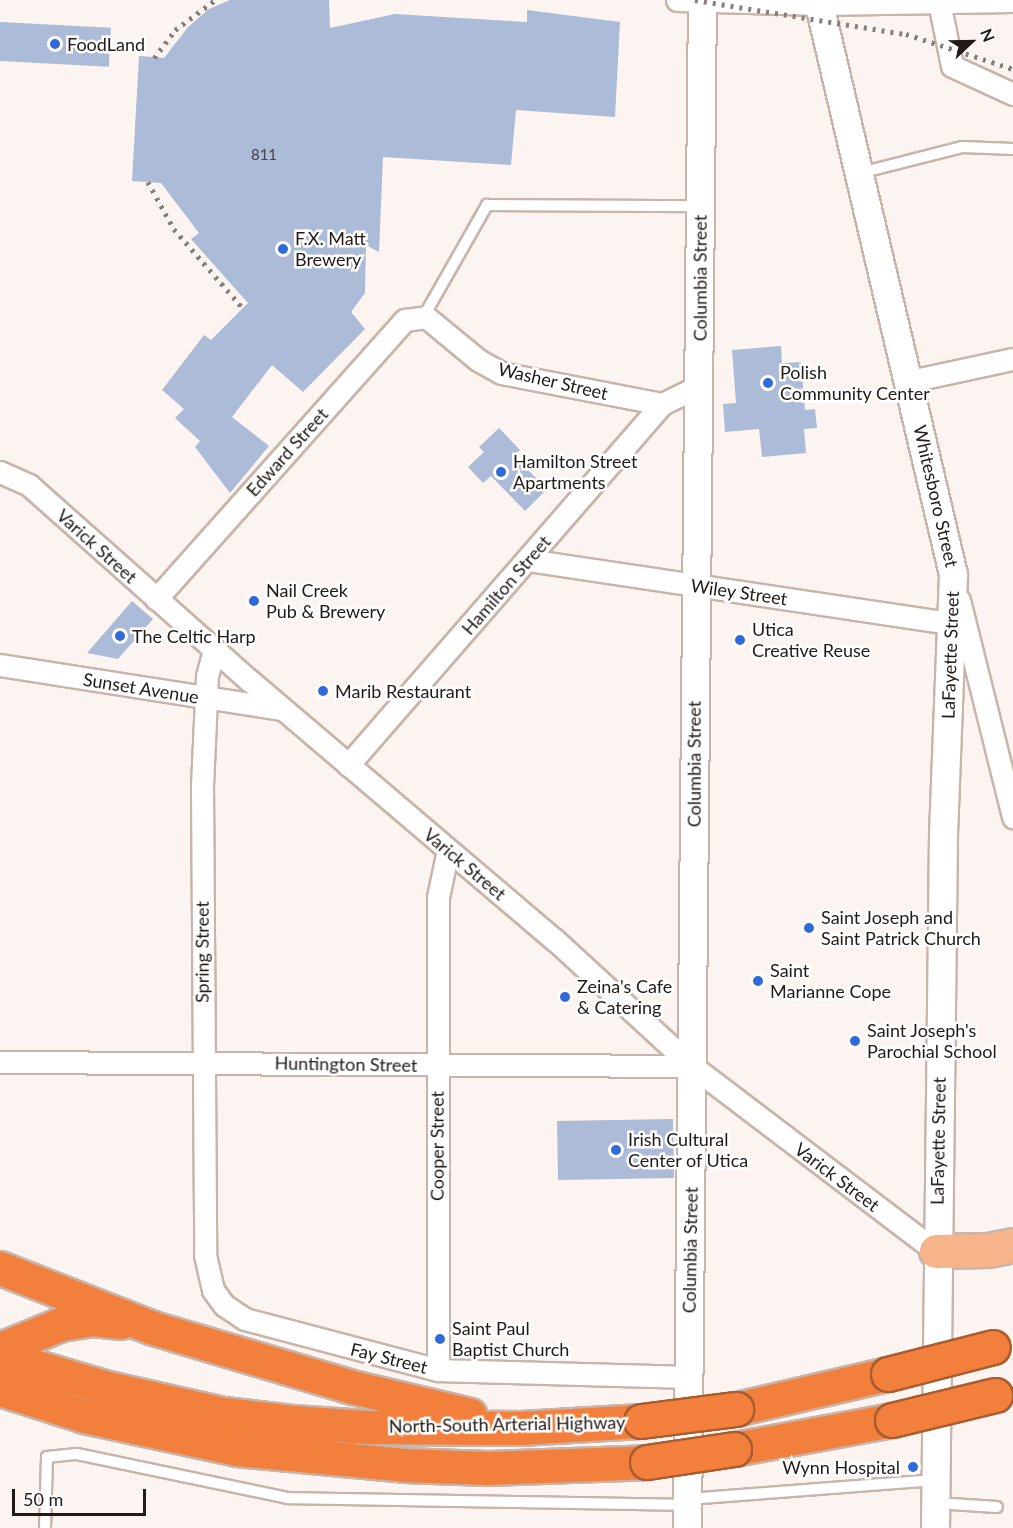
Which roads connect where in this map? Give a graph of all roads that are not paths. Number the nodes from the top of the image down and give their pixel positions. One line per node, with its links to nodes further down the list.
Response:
1 (693, 0): 3 (street); 8 (street, Columbia Street)
2 (1013, 1): 4 (street)
3 (818, 2): 4 (street); 7 (street, Whitesboro Street)
4 (939, 2): 5 (street)
5 (1013, 94)
6 (1013, 149): 7 (lane)
7 (857, 174): 11 (street, Whitesboro Street)
8 (700, 206): 9 (lane); 12 (street, Columbia Street)
9 (424, 316): 13 (street, Washer Street); 18 (street, Edward Street)
10 (1013, 359): 11 (street)
11 (910, 381): 16 (street, Whitesboro Street)
12 (699, 386): 13 (street); 17 (street, Columbia Street)
13 (662, 404): 15 (street, Hamilton Street)
14 (0, 472): 18 (street, Varick Street)
15 (528, 560): 17 (street, Wiley Street); 24 (street, Hamilton Street)
16 (953, 574): 19 (street, LaFayette Street); 25 (street, Whitesboro Street)
17 (696, 586): 19 (street, Wiley Street); 30 (street, Columbia Street)
18 (156, 599): 20 (street, Varick Street)
19 (951, 623): 32 (street, LaFayette Street)
20 (214, 650): 22 (street, Spring Street); 23 (street, Varick Street)
21 (0, 665): 22 (street, Sunset Avenue)
22 (206, 698): 23 (street, Sunset Avenue); 28 (street, Spring Street)
23 (282, 709): 24 (street, Varick Street)
24 (348, 765): 26 (street, Varick Street)
25 (1013, 818)
26 (448, 850): 29 (street, Cooper Street); 30 (street, Varick Street)
27 (0, 1062): 28 (street, Huntington Street)
28 (202, 1062): 29 (street, Huntington Street); 33 (street, Spring Street)
29 (437, 1065): 30 (street, Huntington Street); 39 (street, Cooper Street)
30 (692, 1066): 32 (street, Varick Street); 40 (street, Columbia Street)
31 (1013, 1245): 32 (main road)
32 (936, 1251): 44 (street, LaFayette Street)
33 (205, 1255): 39 (street, Fay Street)
34 (0, 1268): 35 (highway)
35 (153, 1328): 37 (highway); 43 (highway)
36 (1003, 1344): 43 (highway, North-South Arterial Highway, bridge)
37 (0, 1348)
38 (0, 1356): 43 (highway, North-South Arterial Highway)
39 (438, 1371): 40 (street, Fay Street)
40 (689, 1377): 46 (street, Columbia Street)
41 (0, 1389): 42 (highway, North-South Arterial Highway, bridge)
42 (1004, 1393)
43 (522, 1428)
44 (935, 1504): 45 (lane); 46 (lane)
45 (997, 1507)
46 (687, 1511): 47 (lane)
47 (45, 1528)

